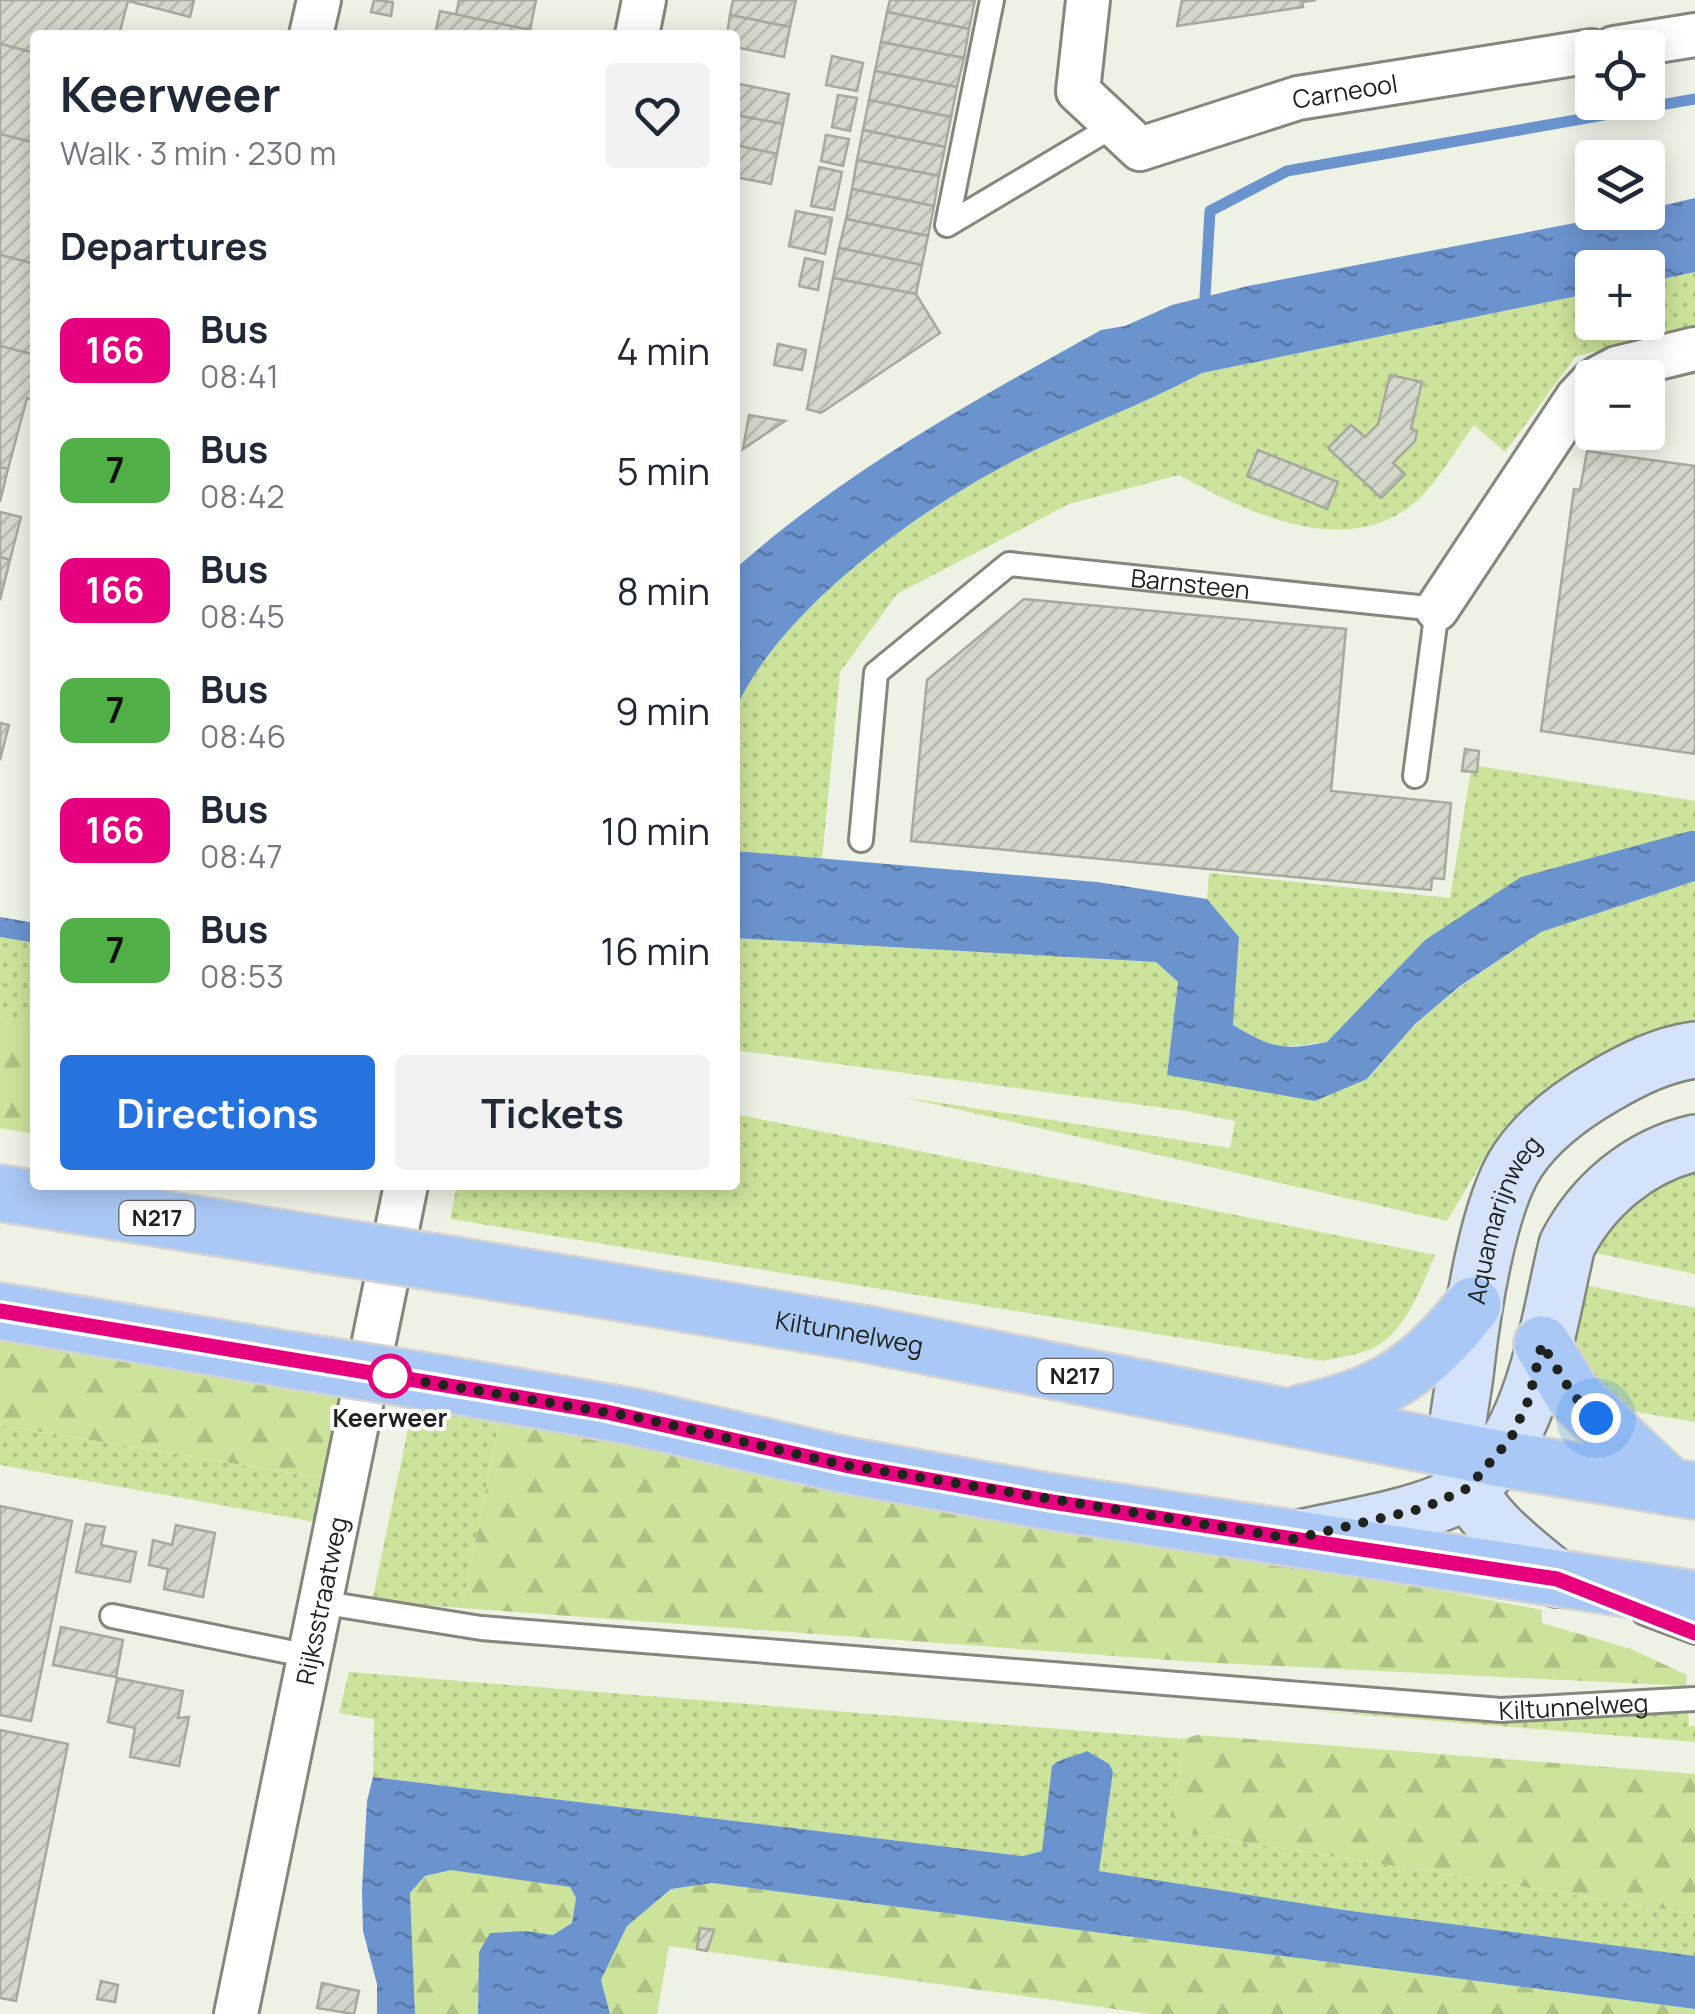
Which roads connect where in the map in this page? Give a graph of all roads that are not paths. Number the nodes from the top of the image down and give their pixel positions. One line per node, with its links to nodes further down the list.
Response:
1 (318, 0): 5 (street)
2 (644, 0): 6 (street)
3 (992, 0): 10 (lane)
4 (1088, 0): 10 (street, Carneool)
5 (312, 30)
6 (638, 30)
7 (1695, 34): 8 (street)
8 (1665, 39)
9 (1575, 54): 10 (street, Carneool)
10 (1115, 126)
11 (1695, 350): 12 (street)
12 (1652, 360)
13 (1575, 402): 14 (street)
14 (1437, 609): 15 (lane); 16 (lane, Barnsteen)
15 (1414, 776)
16 (861, 840)
17 (1695, 1050): 21 (street, Aquamarijnweg)
18 (1695, 1143): 23 (street)
19 (405, 1190): 30 (street, Rijksstraatweg)
20 (0, 1192): 24 (main road, Kiltunnelweg / N217, bridge)
21 (1473, 1305): 24 (main road); 25 (street, Aquamarijnweg)
22 (0, 1311): 27 (main road, bridge)
23 (1542, 1344): 25 (street); 26 (main road)
24 (1283, 1416): 25 (main road, Kiltunnelweg / N217)
25 (1474, 1465): 26 (main road, Kiltunnelweg / N217); 27 (street); 28 (street)
26 (1682, 1489)
27 (1294, 1539): 28 (main road)
28 (1557, 1579): 29 (main road); 32 (lane)
29 (1695, 1599)
30 (319, 1602): 33 (street, Rijksstraatweg); 34 (lane, Kiltunnelweg)
31 (112, 1616): 33 (lane)
32 (1695, 1632)
33 (309, 1656): 35 (street, Rijksstraatweg)
34 (1695, 1699)
35 (236, 2014)

